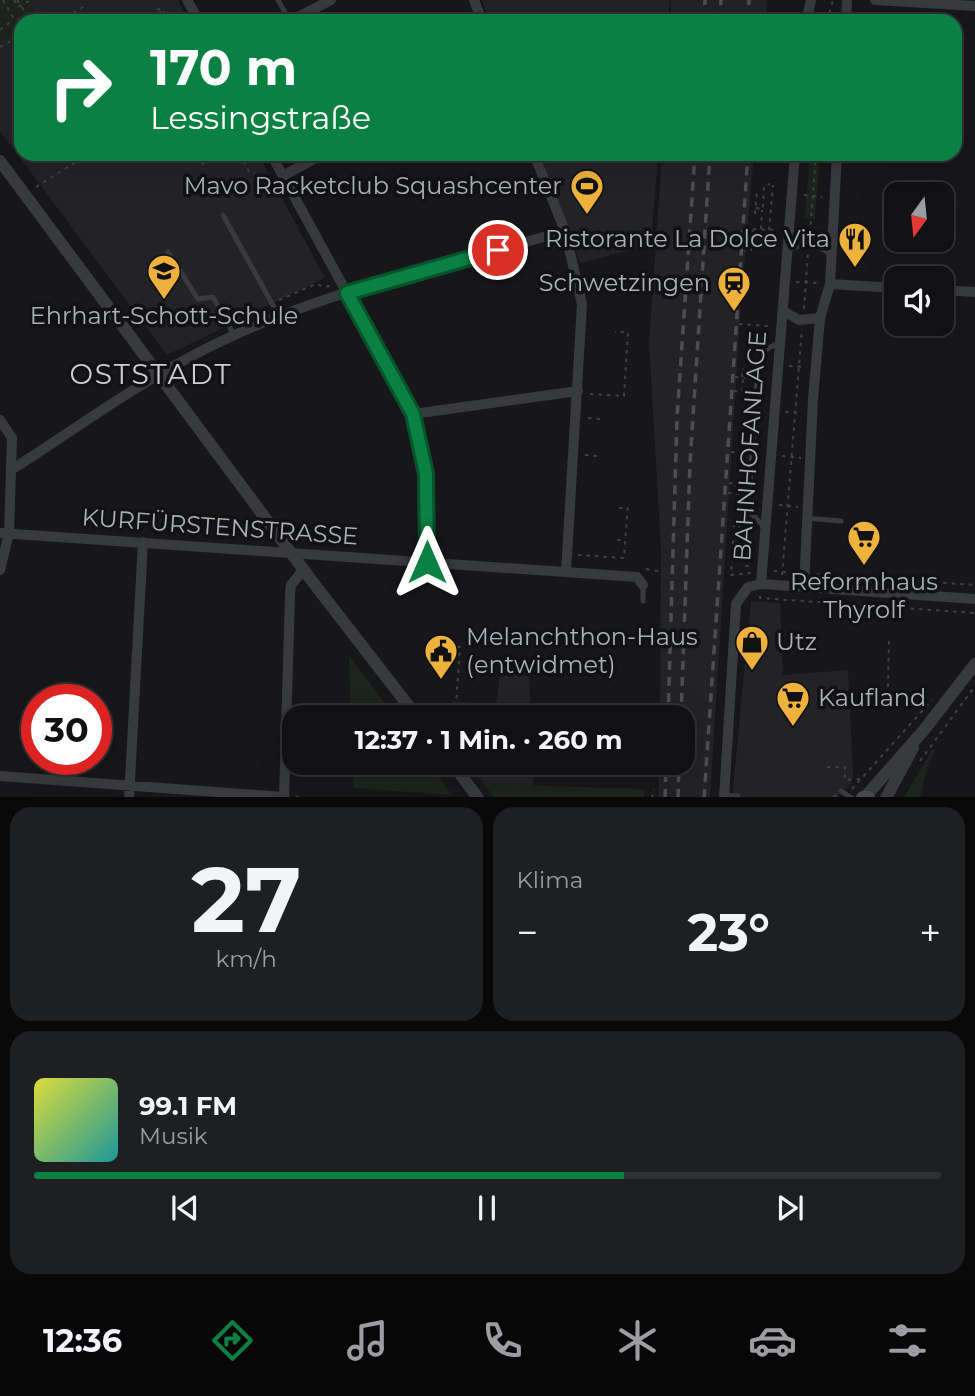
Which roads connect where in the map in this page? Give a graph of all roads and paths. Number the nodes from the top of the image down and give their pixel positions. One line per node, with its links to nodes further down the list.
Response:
1 (3, 0): 12 (path)
2 (16, 0): 3 (path); 7 (path)
3 (28, 0): 7 (path)
4 (82, 0): 10 (path)
5 (331, 0): 11 (street)
6 (875, 0): 8 (street)
7 (20, 5): 9 (path)
8 (975, 6)
9 (26, 14)
10 (70, 14)
11 (304, 14)
12 (14, 19): 13 (path)
13 (0, 30)
14 (0, 161): 70 (street)
15 (77, 161): 27 (path)
16 (207, 161): 24 (path)
17 (243, 161): 25 (path)
18 (275, 161): 26 (street)
19 (310, 161): 26 (street)
20 (537, 161): 39 (street)
21 (795, 161): 40 (street, BAHNHOFANLAGE)
22 (816, 161): 30 (path)
23 (837, 161): 45 (street)
24 (202, 164)
25 (256, 173)
26 (283, 176): 53 (street)
27 (35, 188)
28 (757, 191): 31 (path)
29 (807, 195): 30 (path)
30 (815, 196): 41 (path)
31 (757, 197): 32 (path); 33 (path)
32 (763, 198): 34 (path); 38 (path)
33 (756, 208): 34 (path); 35 (path)
34 (762, 209): 37 (path)
35 (755, 214)
36 (223, 215): 54 (lane)
37 (761, 229): 38 (path); 43 (path)
38 (769, 230): 40 (path)
39 (565, 231): 53 (street); 75 (street)
40 (790, 231): 42 (street, BAHNHOFANLAGE)
41 (809, 243): 42 (street); 45 (street); 47 (path)
42 (789, 248): 46 (street, BAHNHOFANLAGE)
43 (743, 250)
44 (168, 252): 62 (lane)
45 (831, 252): 48 (street)
46 (786, 281): 47 (path); 55 (street, BAHNHOFANLAGE)
47 (806, 283): 48 (path); 58 (path)
48 (830, 284): 50 (street); 57 (street)
49 (332, 285): 54 (path)
50 (884, 287)
51 (954, 291): 52 (street)
52 (975, 292)
53 (347, 293): 56 (street); 78 (street)
54 (272, 304): 56 (lane)
55 (783, 312): 58 (street, BAHNHOFANLAGE); 60 (street, BAHNHOFANLAGE)
56 (280, 318): 62 (street)
57 (820, 318): 58 (street, BAHNHOFANLAGE); 67 (street)
58 (803, 321): 65 (path)
59 (739, 324): 60 (path)
60 (779, 327): 63 (street, BAHNHOFANLAGE)
61 (615, 332): 69 (path)
62 (236, 337): 70 (street)
63 (778, 343): 64 (street, BAHNHOFANLAGE); 102 (lane)
64 (777, 364): 65 (path); 76 (street, BAHNHOFANLAGE)
65 (799, 367): 67 (path); 77 (path)
66 (743, 368): 72 (path)
67 (816, 368): 79 (street)
68 (621, 370): 69 (path)
69 (626, 370): 75 (path)
70 (160, 375): 90 (street); 107 (street)
71 (735, 377): 72 (path)
72 (742, 378): 73 (path); 74 (path)
73 (751, 378)
74 (734, 391)
75 (578, 392): 78 (street); 80 (street)
76 (774, 411): 77 (path); 86 (street, BAHNHOFANLAGE)
77 (795, 413): 79 (path); 88 (path)
78 (413, 414): 109 (street)
79 (812, 414): 89 (street)
80 (577, 418): 81 (path); 85 (street)
81 (601, 419)
82 (0, 421): 90 (street)
83 (730, 452): 84 (path)
84 (745, 453)
85 (574, 454): 87 (path); 108 (street)
86 (771, 455): 88 (path); 94 (street, BAHNHOFANLAGE)
87 (598, 456)
88 (793, 457): 89 (path); 95 (path)
89 (809, 458): 98 (street)
90 (11, 470): 103 (street)
91 (729, 483): 92 (path)
92 (728, 494)
93 (628, 503): 97 (path)
94 (767, 504): 95 (path); 102 (street, BAHNHOFANLAGE)
95 (789, 506): 98 (path); 114 (path)
96 (618, 508): 97 (path)
97 (627, 508): 105 (path)
98 (806, 513): 100 (lane); 115 (street)
99 (736, 514): 101 (path)
100 (841, 521)
101 (736, 523): 113 (path); 113 (path)
102 (765, 528): 113 (street, BAHNHOFANLAGE)
103 (5, 533): 106 (street, KURFÜRSTENSTRASSE); 111 (street)
104 (617, 540): 105 (path)
105 (625, 540): 108 (path)
106 (143, 542): 107 (street, KURFÜRSTENSTRASSE); 145 (street)
107 (292, 553): 109 (street, KURFÜRSTENSTRASSE); 110 (street)
108 (568, 555): 112 (street)
109 (427, 562): 112 (street, KURFÜRSTENSTRASSE)
110 (304, 569): 137 (street); 152 (street)
111 (0, 570)
112 (566, 572): 117 (street, KURFÜRSTENSTRASSE)
113 (756, 572): 114 (path); 116 (street, BAHNHOFANLAGE)
114 (782, 572): 115 (path); 118 (path)
115 (804, 573): 119 (path); 120 (street)
116 (761, 584): 118 (street); 121 (path); 149 (street)
117 (643, 585): 124 (lane)
118 (781, 585): 120 (street); 123 (path)
119 (975, 585)
120 (804, 587): 122 (street)
121 (762, 598): 123 (path); 125 (path)
122 (975, 599)
123 (780, 600): 126 (path)
124 (643, 601)
125 (762, 603)
126 (890, 607): 127 (path); 128 (path)
127 (889, 613)
128 (975, 613)
129 (763, 628): 130 (path)
130 (763, 637)
131 (889, 637): 135 (path)
132 (440, 646): 138 (path)
133 (975, 664): 139 (street)
134 (975, 686): 140 (path)
135 (888, 687)
136 (934, 698): 144 (path)
137 (408, 705)
138 (456, 705)
139 (924, 730): 148 (street); 156 (street)
140 (919, 763)
141 (827, 767): 144 (path)
142 (461, 775): 153 (street)
143 (0, 776): 145 (street)
144 (862, 779): 148 (path)
145 (130, 785): 151 (street); 152 (street)
146 (654, 789): 154 (path)
147 (841, 791): 155 (lane)
148 (862, 795)
149 (724, 796): 150 (lane)
150 (738, 796)
151 (129, 797)
152 (284, 797)
153 (477, 797)
154 (652, 797)
155 (852, 797)
156 (886, 797)

